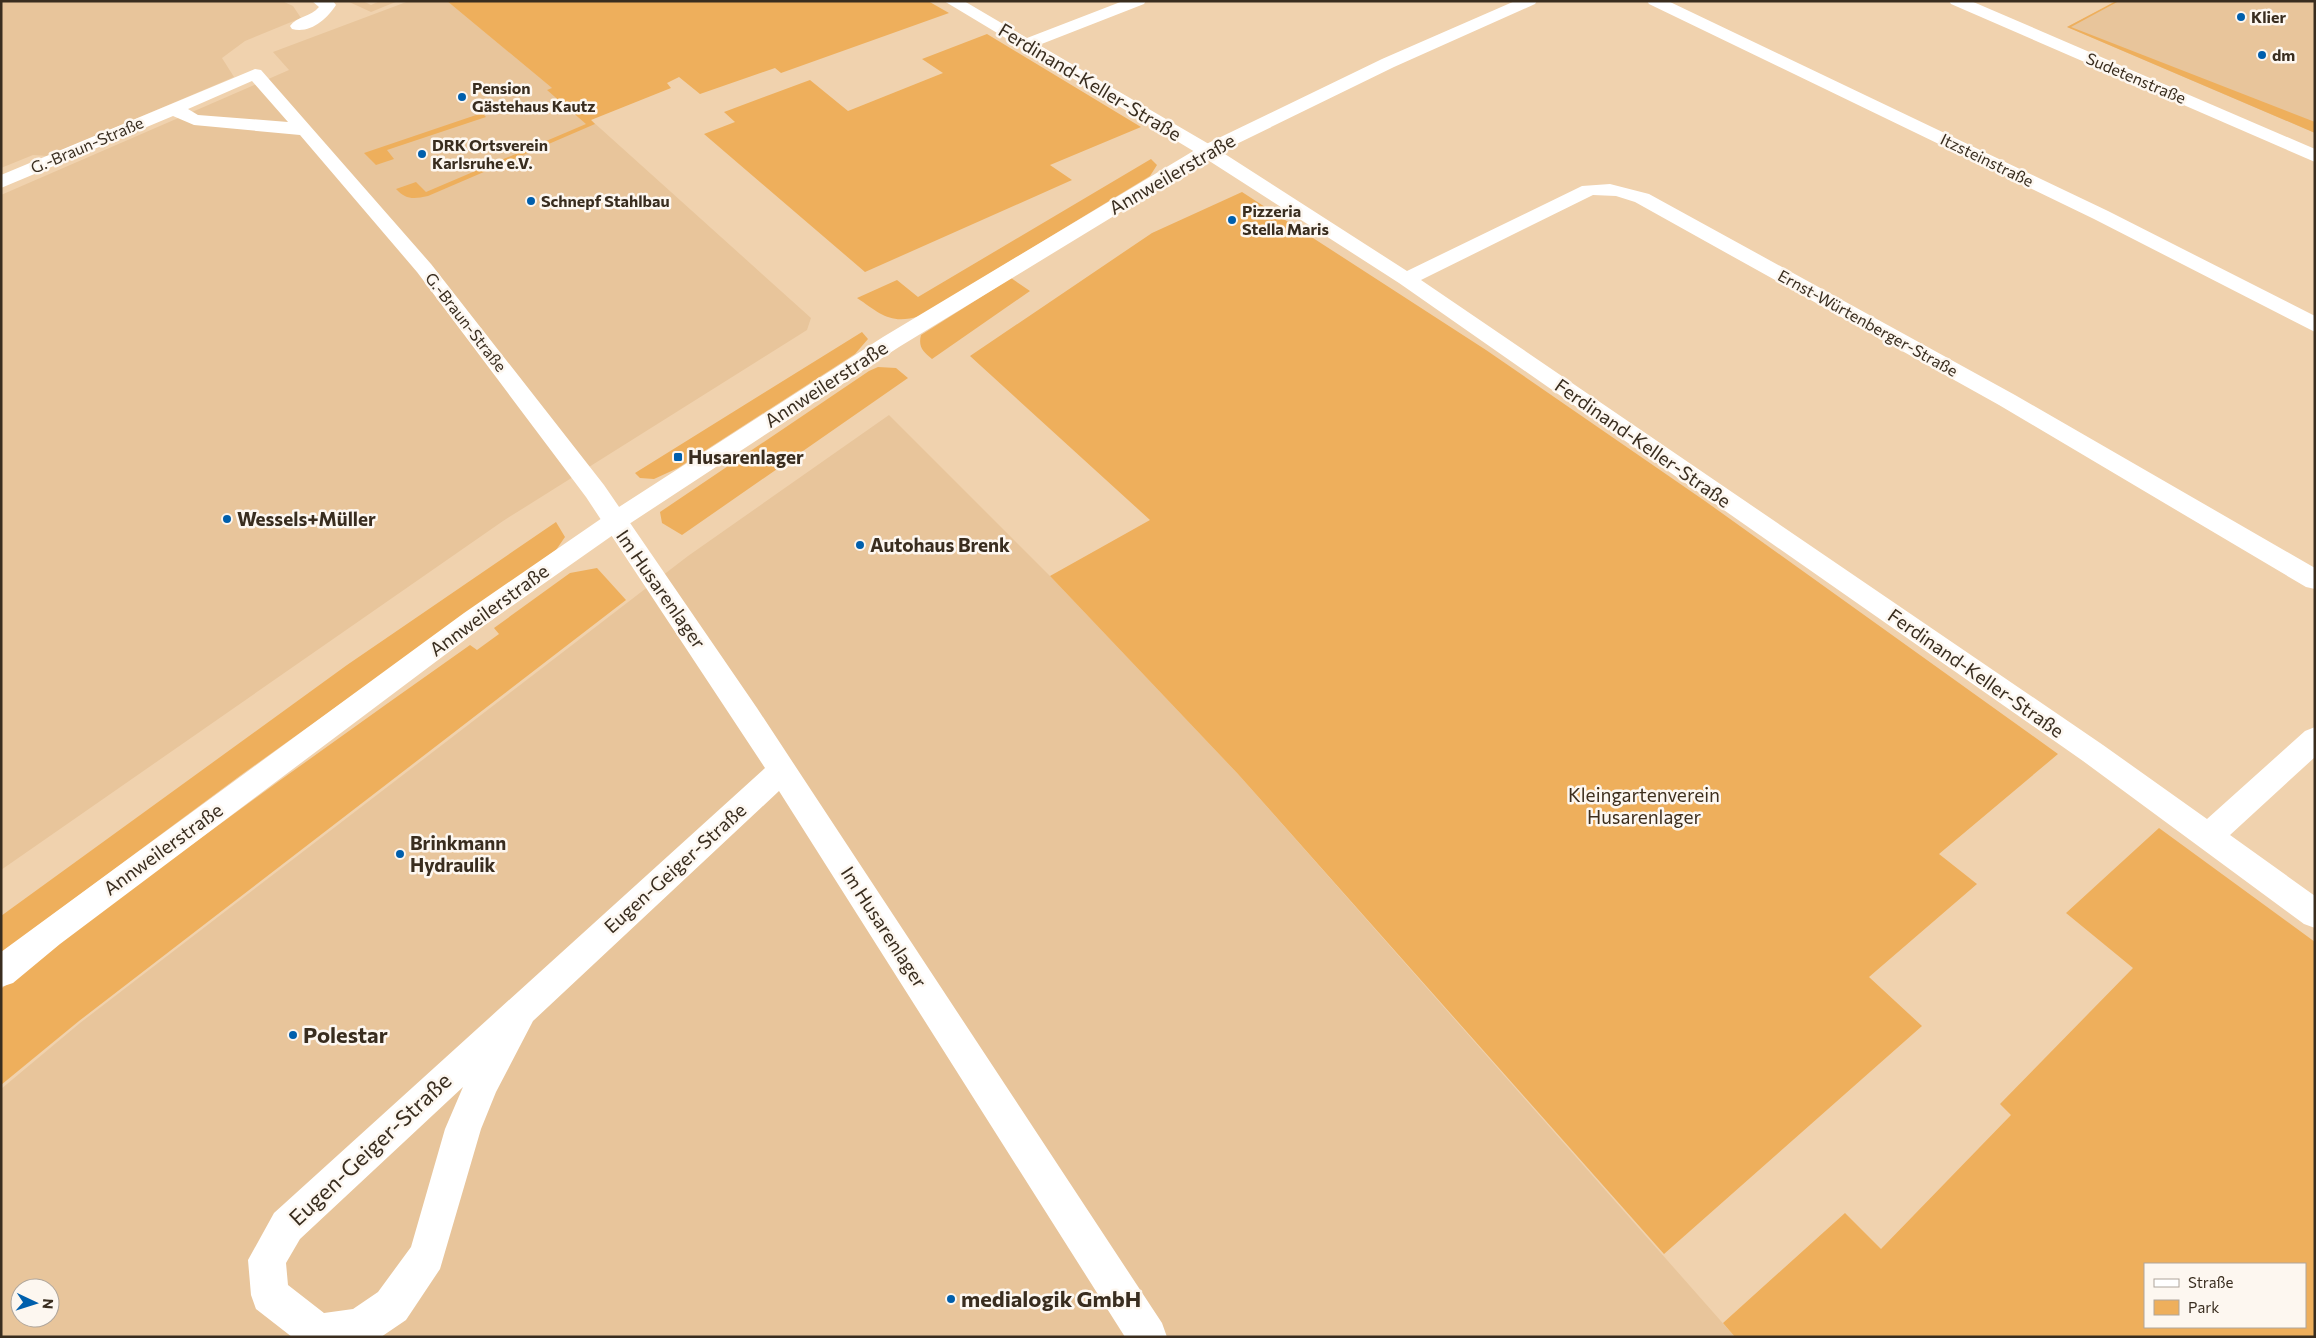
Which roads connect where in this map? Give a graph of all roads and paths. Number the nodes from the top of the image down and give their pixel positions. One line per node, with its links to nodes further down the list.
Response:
1 (320, 1): 7 (street)
2 (952, 1): 8 (street, Ferdinand-Keller-Straße)
3 (1138, 1): 8 (street)
4 (1529, 1): 11 (street, Annweilerstraße)
5 (1656, 1): 15 (street, Itzsteinstraße)
6 (1957, 1): 12 (street, Sudetenstraße)
7 (298, 26)
8 (1028, 44): 11 (street, Ferdinand-Keller-Straße)
9 (174, 109): 10 (street); 10 (street, G.-Braun-Straße); 13 (street, G.-Braun-Straße)
10 (306, 131): 16 (street, G.-Braun-Straße)
11 (1207, 151): 14 (street, Ferdinand-Keller-Straße); 16 (street, Annweilerstraße)
12 (2315, 156)
13 (1, 182)
14 (1406, 279): 17 (street, Ernst-Würtenberger-Straße); 20 (street, Ferdinand-Keller-Straße)
15 (2315, 325)
16 (614, 522): 19 (street, Im Husarenlager); 22 (street, Annweilerstraße)
17 (2315, 580)
18 (2315, 739): 20 (street)
19 (782, 770): 23 (street, Eugen-Geiger-Straße); 24 (street, Im Husarenlager)
20 (2208, 837): 21 (street, Ferdinand-Keller-Straße)
21 (2315, 914)
22 (1, 972)
23 (523, 1007): 23 (street, Eugen-Geiger-Straße)
24 (1148, 1337)

